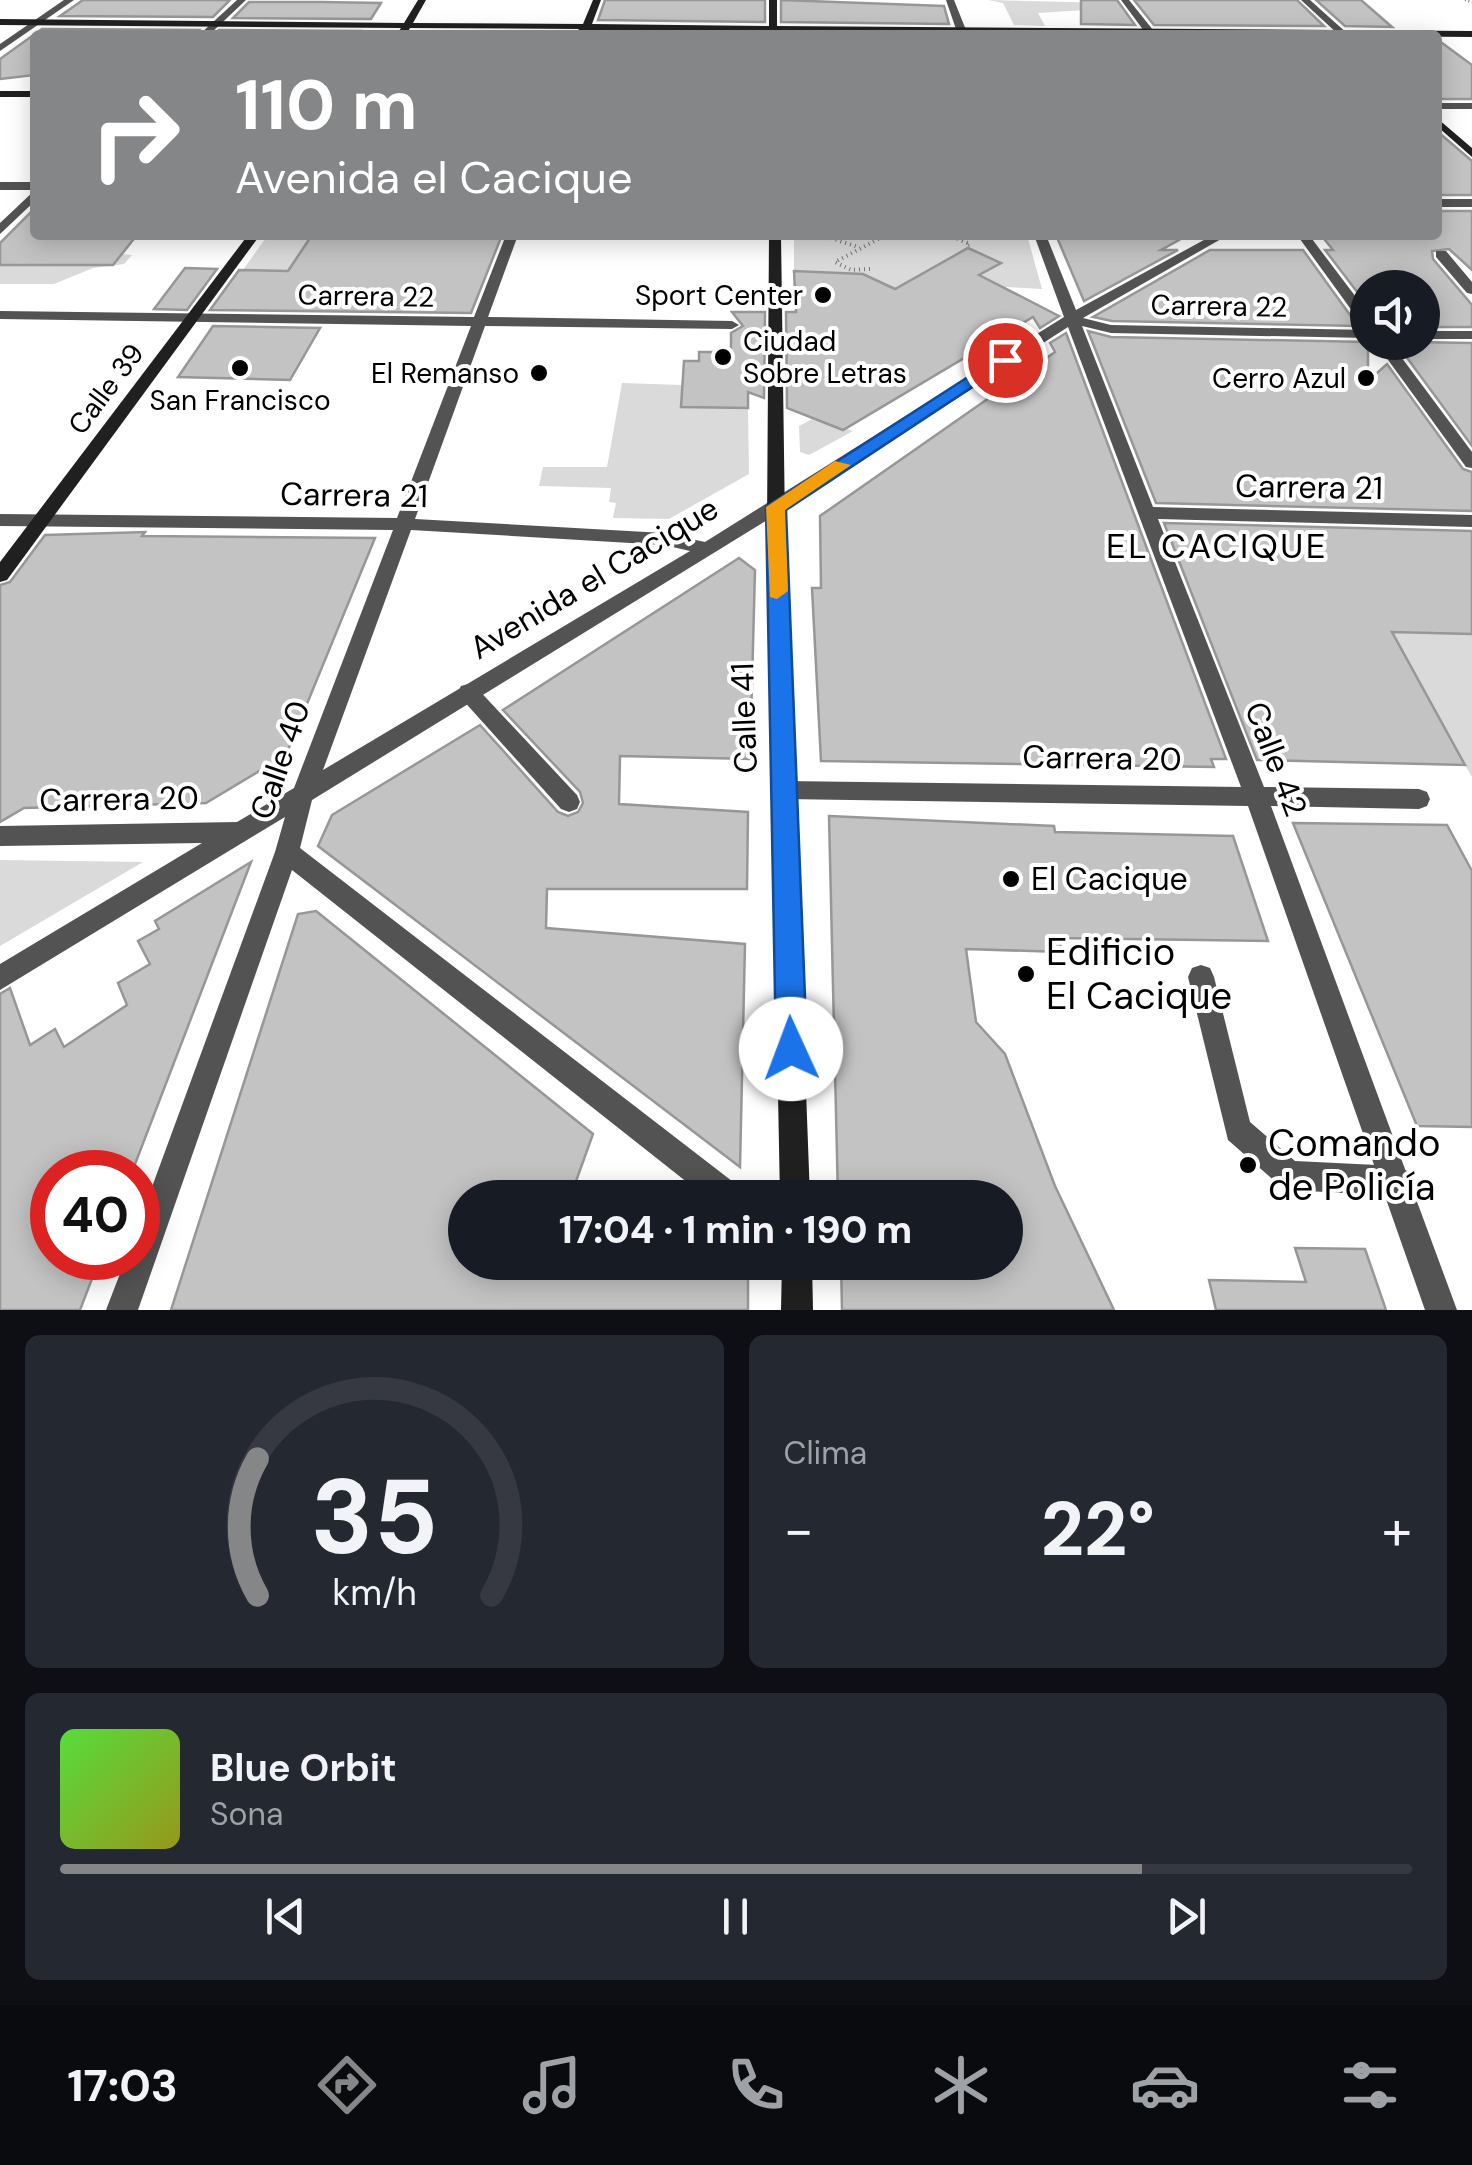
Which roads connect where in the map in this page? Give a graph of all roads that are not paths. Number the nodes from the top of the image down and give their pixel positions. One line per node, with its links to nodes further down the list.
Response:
1 (70, 0): 10 (street)
2 (242, 0): 11 (street)
3 (422, 0): 14 (main road)
4 (597, 0): 15 (main road)
5 (772, 0): 16 (main road)
6 (950, 0): 17 (street)
7 (1124, 0): 18 (street)
8 (1306, 0): 19 (street)
9 (0, 22): 10 (main road)
10 (36, 23): 11 (main road); 22 (street)
11 (214, 25): 12 (street); 13 (main road)
12 (209, 30)
13 (371, 30)
14 (403, 30)
15 (582, 30)
16 (772, 30)
17 (961, 30)
18 (1149, 30)
19 (1338, 30)
20 (1442, 34): 21 (main road)
21 (1472, 34)
22 (0, 48)
23 (0, 94): 24 (main road)
24 (30, 94)
25 (1442, 106): 26 (street)
26 (1472, 106)
27 (1442, 126): 28 (main road)
28 (1472, 154)
29 (0, 186): 30 (street)
30 (30, 186)
31 (30, 199): 34 (street)
32 (1442, 203): 33 (street)
33 (1472, 203)
34 (0, 230)
35 (250, 240): 45 (main road, Calle 39)
36 (510, 240): 47 (street, Calle 40)
37 (774, 240): 54 (main road, Calle 41)
38 (1042, 240): 46 (street, Calle 42)
39 (1213, 240): 46 (street, Avenida el Cacique)
40 (1308, 240): 43 (street)
41 (1440, 254): 42 (street)
42 (1472, 290)
43 (1350, 298)
44 (0, 315): 45 (street, Carrera 22)
45 (191, 317): 47 (street, Carrera 22); 57 (main road, Calle 39)
46 (1071, 319): 49 (street, Carrera 22); 54 (street, Avenida el Cacique); 55 (street, Calle 42)
47 (481, 324): 48 (street, Carrera 22); 59 (street, Calle 40)
48 (732, 325)
49 (1350, 334)
50 (1440, 335): 51 (street)
51 (1472, 336)
52 (1395, 360): 53 (street)
53 (1472, 463)
54 (776, 507): 60 (street, Avenida el Cacique); 63 (main road, Calle 41)
55 (1146, 513): 58 (street, Carrera 21); 64 (street, Calle 42)
56 (0, 520): 57 (street, Carrera 21)
57 (39, 520): 59 (street, Carrera 21); 61 (main road, Calle 39)
58 (1472, 520)
59 (402, 524): 60 (street, Carrera 21); 65 (street, Calle 40)
60 (705, 548): 62 (street, Avenida el Cacique)
61 (0, 575)
62 (468, 692): 65 (street, Avenida el Cacique); 67 (street)
63 (784, 790): 64 (street, Carrera 20); 74 (main road, Calle 41)
64 (1255, 794): 66 (street, Carrera 20); 75 (street, Calle 42)
65 (302, 797): 68 (street, Avenida el Cacique); 70 (street, Calle 40)
66 (1420, 799)
67 (569, 802)
68 (238, 832): 69 (street, Carrera 20); 72 (street, Avenida el Cacique)
69 (0, 836)
70 (287, 852): 73 (street); 77 (street, Calle 40)
71 (1201, 977): 75 (street)
72 (0, 978)
73 (707, 1180)
74 (795, 1180)
75 (1397, 1182): 79 (street, Calle 42)
76 (797, 1280): 78 (main road)
77 (122, 1310)
78 (798, 1310)
79 (1441, 1310)

